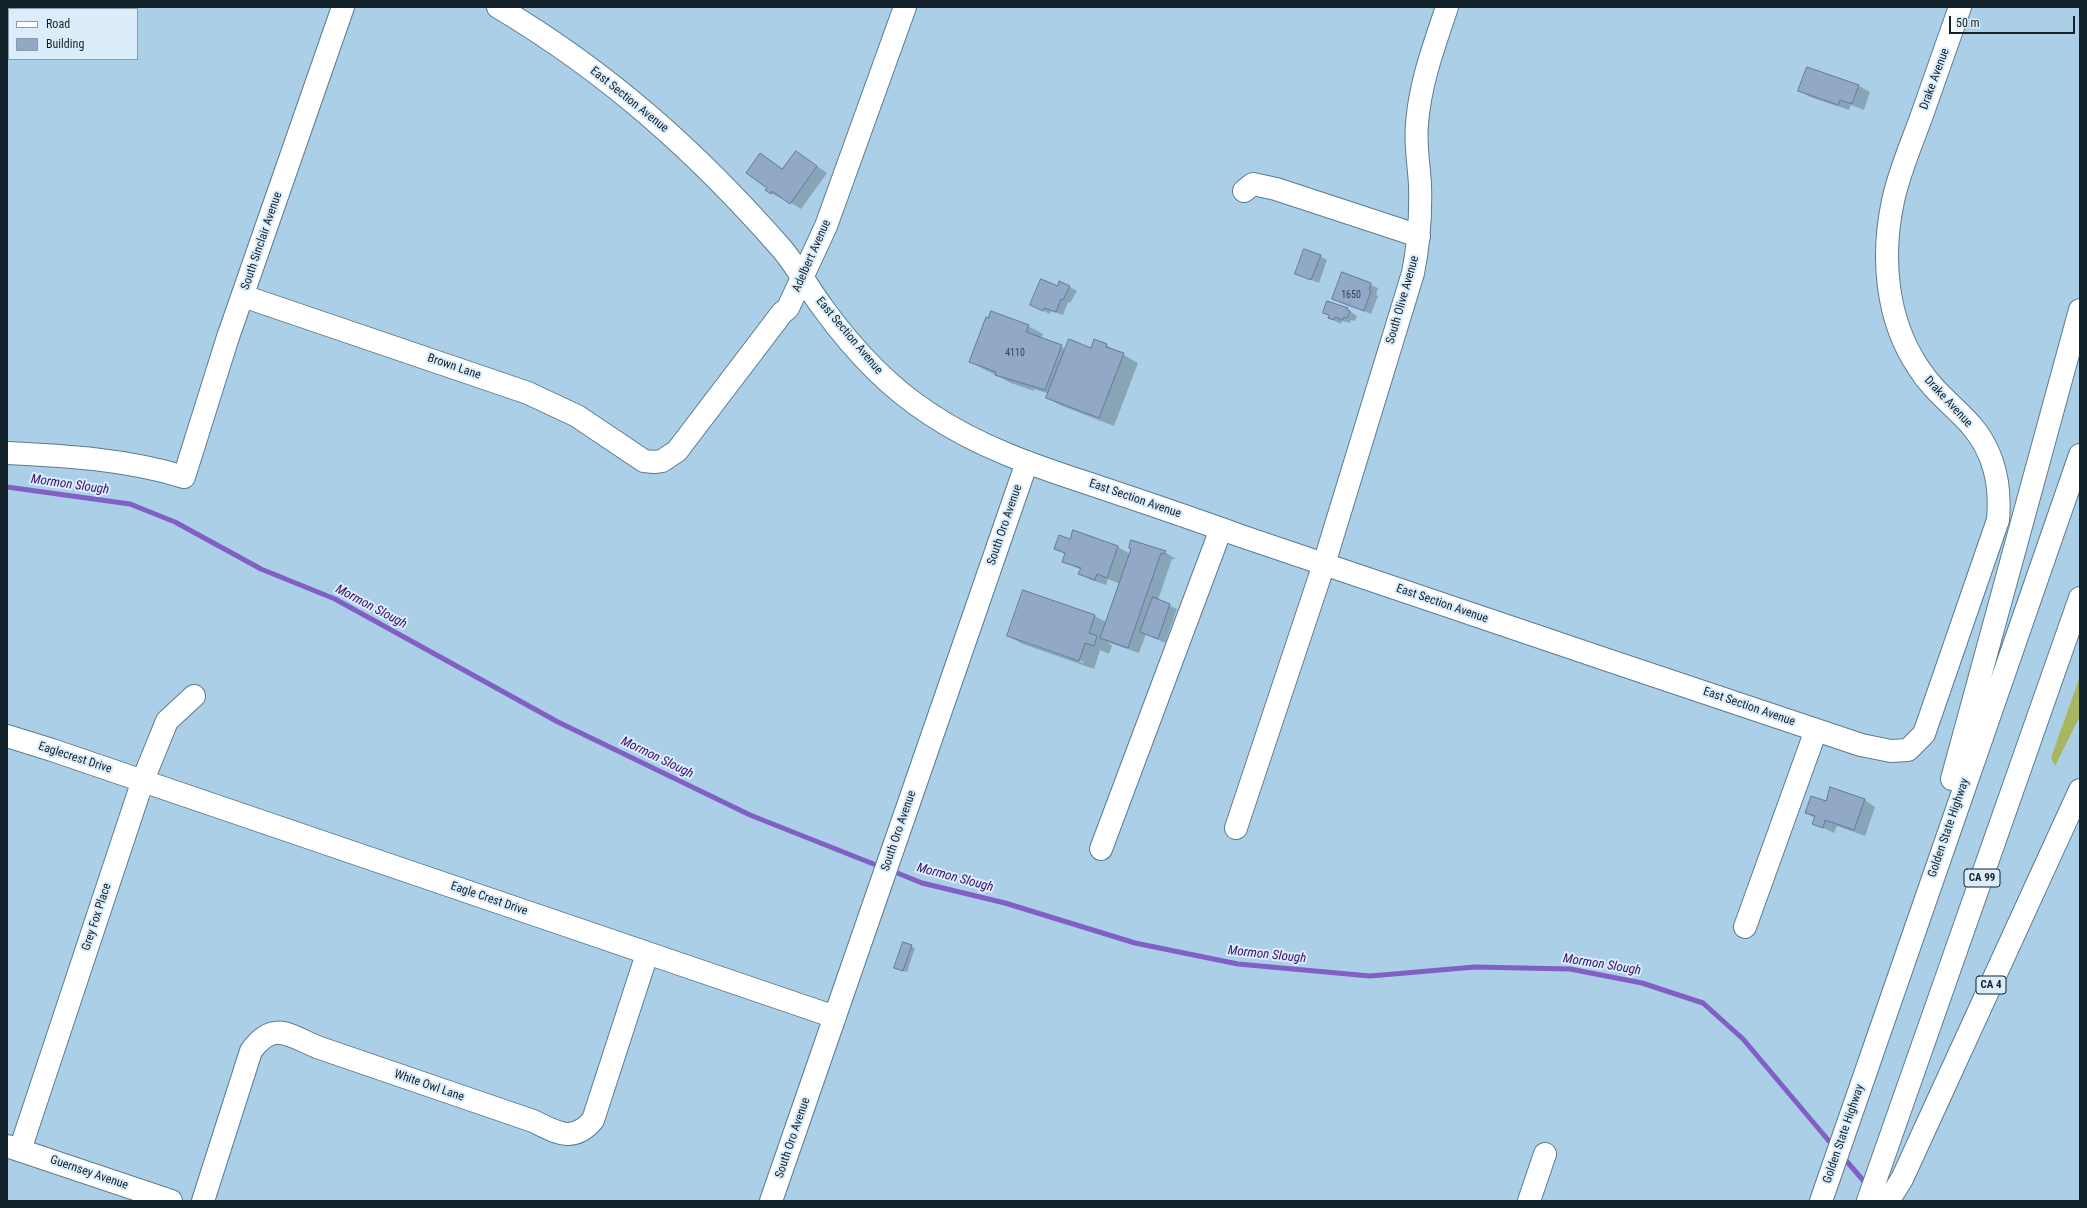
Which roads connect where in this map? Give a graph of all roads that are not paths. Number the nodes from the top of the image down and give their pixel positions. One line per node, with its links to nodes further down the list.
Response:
1 (343, 7): 9 (main road, South Sinclair Avenue)
2 (498, 7): 8 (main road, East Section Avenue)
3 (905, 7): 8 (main road, Adelbert Avenue)
4 (1447, 7): 7 (main road, South Olive Avenue)
5 (1960, 7): 21 (main road, Drake Avenue)
6 (1244, 191): 7 (main road)
7 (1419, 236): 16 (main road, South Olive Avenue)
8 (802, 277): 13 (main road, Adelbert Avenue); 14 (main road, East Section Avenue)
9 (243, 296): 11 (main road, South Sinclair Avenue); 13 (main road, Brown Lane)
10 (2080, 310): 27 (main road)
11 (7, 453)
12 (2080, 455): 27 (main road, Golden State Highway)
13 (654, 462)
14 (1027, 462): 15 (main road, East Section Avenue); 29 (main road, South Oro Avenue)
15 (1221, 529): 16 (main road, East Section Avenue); 25 (main road)
16 (1324, 564): 19 (main road, East Section Avenue); 24 (main road, South Olive Avenue)
17 (2080, 598): 37 (main road, CA 99)
18 (194, 696): 22 (main road, Grey Fox Place)
19 (1816, 730): 21 (main road, East Section Avenue); 26 (main road)
20 (7, 736): 22 (main road, Eaglecrest Drive)
21 (1913, 745)
22 (143, 780): 28 (main road, Eagle Crest Drive); 30 (main road, Grey Fox Place)
23 (2080, 790): 38 (main road, CA 4)
24 (1236, 828)
25 (1101, 849)
26 (1745, 927)
27 (1914, 930): 36 (main road, Golden State Highway)
28 (647, 954): 29 (main road, Eagle Crest Drive); 33 (main road, White Owl Lane)
29 (835, 1016): 34 (main road, South Oro Avenue)
30 (14, 1148): 32 (main road, Guernsey Avenue)
31 (1545, 1154): 35 (main road)
32 (171, 1201)
33 (203, 1201)
34 (772, 1201)
35 (1529, 1201)
36 (1821, 1201)
37 (1868, 1201)
38 (1888, 1201)

